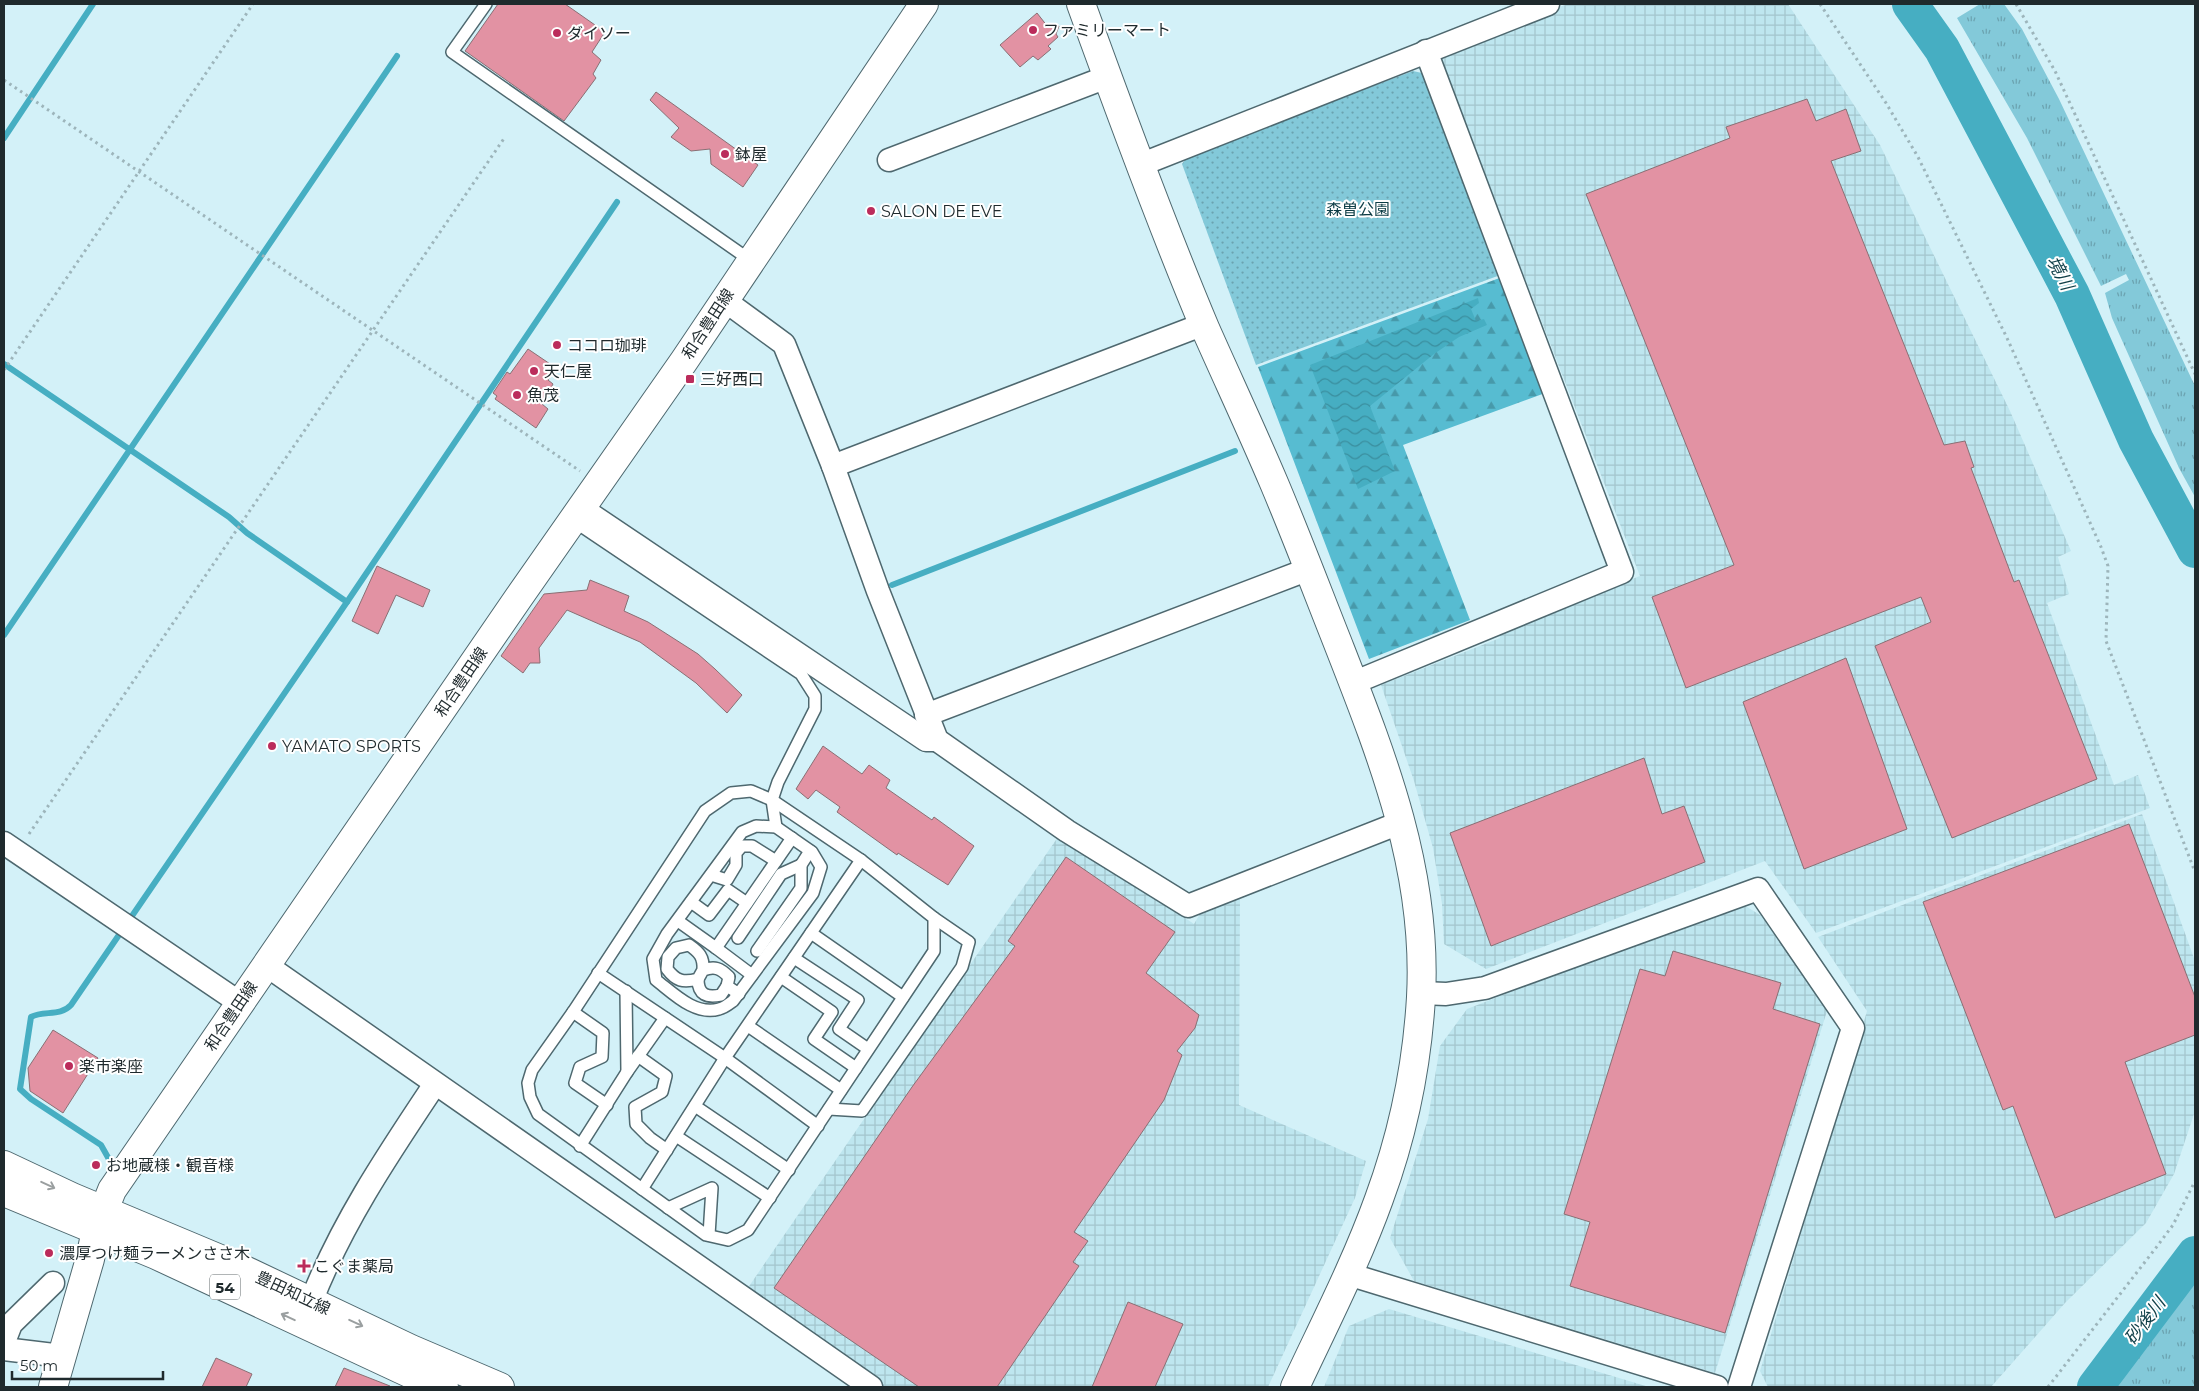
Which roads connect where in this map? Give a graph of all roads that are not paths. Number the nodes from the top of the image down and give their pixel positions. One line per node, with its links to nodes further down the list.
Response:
1 (486, 4): 9 (lane)
2 (924, 4): 9 (main road, 和合豊田線)
3 (1081, 4): 6 (main road)
4 (1548, 4): 5 (street)
5 (1426, 51): 8 (street); 15 (street)
6 (1107, 77): 7 (street); 8 (main road)
7 (889, 160)
8 (1140, 165): 11 (main road)
9 (750, 260): 10 (main road, 和合豊田線)
10 (724, 300): 12 (street); 13 (main road, 和合豊田線)
11 (1204, 324): 12 (street); 14 (main road)
12 (833, 466): 16 (street)
13 (577, 514): 17 (street); 18 (lane); 38 (main road, 和合豊田線)
14 (1309, 569): 15 (main road); 16 (street)
15 (1353, 683): 19 (main road)
16 (926, 715): 17 (street)
17 (937, 740): 19 (street)
18 (772, 800): 20 (lane); 24 (lane); 39 (lane)
19 (1402, 822): 48 (main road)
20 (776, 827): 21 (lane); 27 (lane)
21 (792, 838): 22 (lane); 25 (lane)
22 (810, 850): 26 (lane); 36 (lane)
23 (10, 852): 50 (street)
24 (862, 860): 30 (lane); 33 (lane)
25 (776, 861): 27 (lane); 29 (lane)
26 (801, 865): 34 (lane); 36 (lane)
27 (711, 875): 28 (lane)
28 (691, 902): 29 (lane); 31 (lane)
29 (747, 903): 32 (lane)
30 (934, 918): 49 (lane); 63 (lane)
31 (678, 921): 35 (lane); 45 (lane)
32 (728, 931): 34 (lane); 35 (lane)
33 (811, 933): 37 (lane); 49 (lane)
34 (738, 938): 36 (lane)
35 (716, 948): 41 (lane)
36 (761, 954): 41 (lane)
37 (794, 958): 42 (lane); 54 (lane)
38 (266, 965): 50 (main road, 和合豊田線); 59 (street)
39 (598, 973): 46 (lane); 51 (lane)
40 (700, 974): 43 (lane); 43 (lane); 44 (lane); 44 (lane)
41 (752, 975): 47 (lane)
42 (781, 977): 53 (lane); 57 (lane)
43 (674, 978): 45 (lane)
44 (726, 986): 47 (lane)
45 (667, 989): 47 (lane)
46 (626, 991): 52 (lane); 58 (lane)
47 (739, 994)
48 (1421, 994): 76 (main road); 89 (street)
49 (903, 997): 54 (lane)
50 (240, 1003): 74 (main road, 和合豊田線)
51 (573, 1012): 61 (lane); 66 (lane)
52 (665, 1018): 55 (lane); 56 (lane)
53 (748, 1026): 56 (lane); 60 (lane)
54 (868, 1049): 57 (lane)
55 (638, 1056): 58 (lane); 67 (lane)
56 (725, 1058): 62 (lane); 64 (lane)
57 (856, 1068): 60 (lane)
58 (627, 1072): 61 (lane)
59 (435, 1084): 78 (street); 86 (street)
60 (841, 1090): 63 (lane)
61 (607, 1105): 66 (lane)
62 (695, 1106): 65 (lane); 69 (lane)
63 (829, 1109): 64 (lane)
64 (818, 1126): 69 (lane)
65 (676, 1136): 67 (lane); 72 (lane)
66 (580, 1146): 70 (lane)
67 (667, 1150): 70 (lane)
68 (4, 1165): 74 (main road, 豊田知立線 / 54, one-way to 74)
69 (789, 1170): 72 (lane)
70 (642, 1189): 73 (lane)
71 (4, 1192): 74 (main road, 豊田知立線 / 54)
72 (770, 1198): 75 (lane)
73 (668, 1208): 75 (lane); 75 (lane)
74 (100, 1220): 78 (main road, 豊田知立線 / 54); 81 (main road, 和合豊田線); 82 (main road, 豊田知立線 / 54, one-way to 74)
75 (709, 1235)
76 (1348, 1274): 87 (main road); 88 (street)
77 (53, 1284): 79 (street)
78 (311, 1302): 82 (main road, 豊田知立線 / 54, one-way to 82)
79 (4, 1342)
80 (4, 1349): 81 (street)
81 (62, 1356): 84 (main road, 和合豊田線)
82 (411, 1370): 83 (main road, 豊田知立線 / 54)
83 (444, 1381): 85 (main road, 豊田知立線 / 54)
84 (53, 1387)
85 (500, 1387)
86 (872, 1387)
87 (1295, 1387)
88 (1717, 1387)
89 (1739, 1387)

